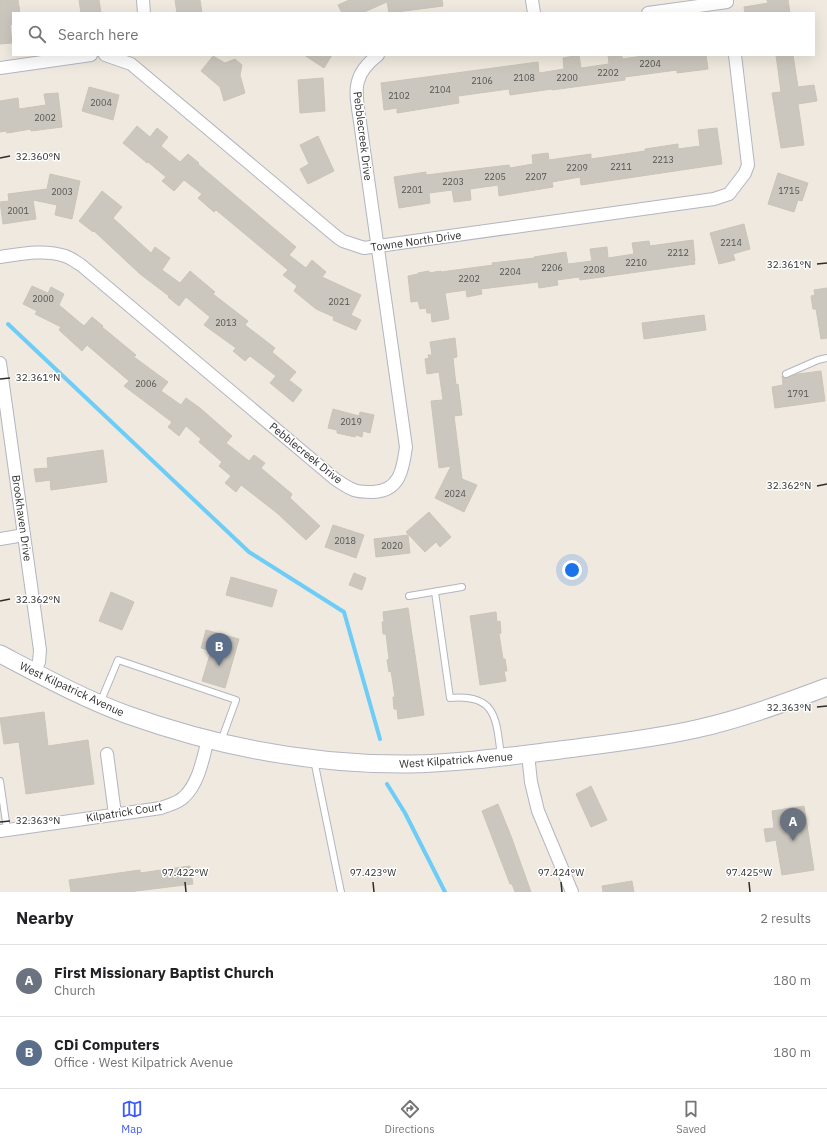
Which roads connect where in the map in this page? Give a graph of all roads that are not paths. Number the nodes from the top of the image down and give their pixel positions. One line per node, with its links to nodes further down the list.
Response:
1 (143, 0): 4 (street)
2 (532, 0): 5 (street)
3 (727, 5): 6 (street)
4 (144, 12)
5 (534, 12)
6 (658, 12)
7 (84, 56): 12 (street)
8 (113, 56): 11 (street, Towne North Drive)
9 (377, 56): 13 (street, Pebblecreek Drive)
10 (735, 56): 13 (street, Towne North Drive)
11 (133, 59): 13 (street, Towne North Drive)
12 (0, 68)
13 (377, 247): 14 (street, Pebblecreek Drive)
14 (0, 257)
15 (827, 358): 17 (lane)
16 (0, 363): 18 (street, Brookhaven Drive)
17 (786, 374)
18 (2, 393): 19 (street, Brookhaven Drive)
19 (24, 535): 20 (street); 25 (street, Brookhaven Drive)
20 (0, 539)
21 (462, 588): 22 (lane)
22 (435, 592): 23 (lane); 32 (lane)
23 (409, 596)
24 (0, 654): 25 (main road, West Kilpatrick Avenue)
25 (34, 672): 27 (main road, West Kilpatrick Avenue)
26 (827, 687): 30 (main road, West Kilpatrick Avenue)
27 (100, 703): 28 (main road, West Kilpatrick Avenue); 28 (lane)
28 (214, 740): 31 (main road, West Kilpatrick Avenue); 34 (street, Kilpatrick Court)
29 (107, 754): 34 (street)
30 (528, 754): 32 (main road, West Kilpatrick Avenue); 37 (street)
31 (314, 758): 32 (main road, West Kilpatrick Avenue); 36 (lane)
32 (501, 758)
33 (0, 781): 35 (lane)
34 (115, 814): 35 (street, Kilpatrick Court)
35 (4, 830)
36 (341, 892)
37 (572, 892)

